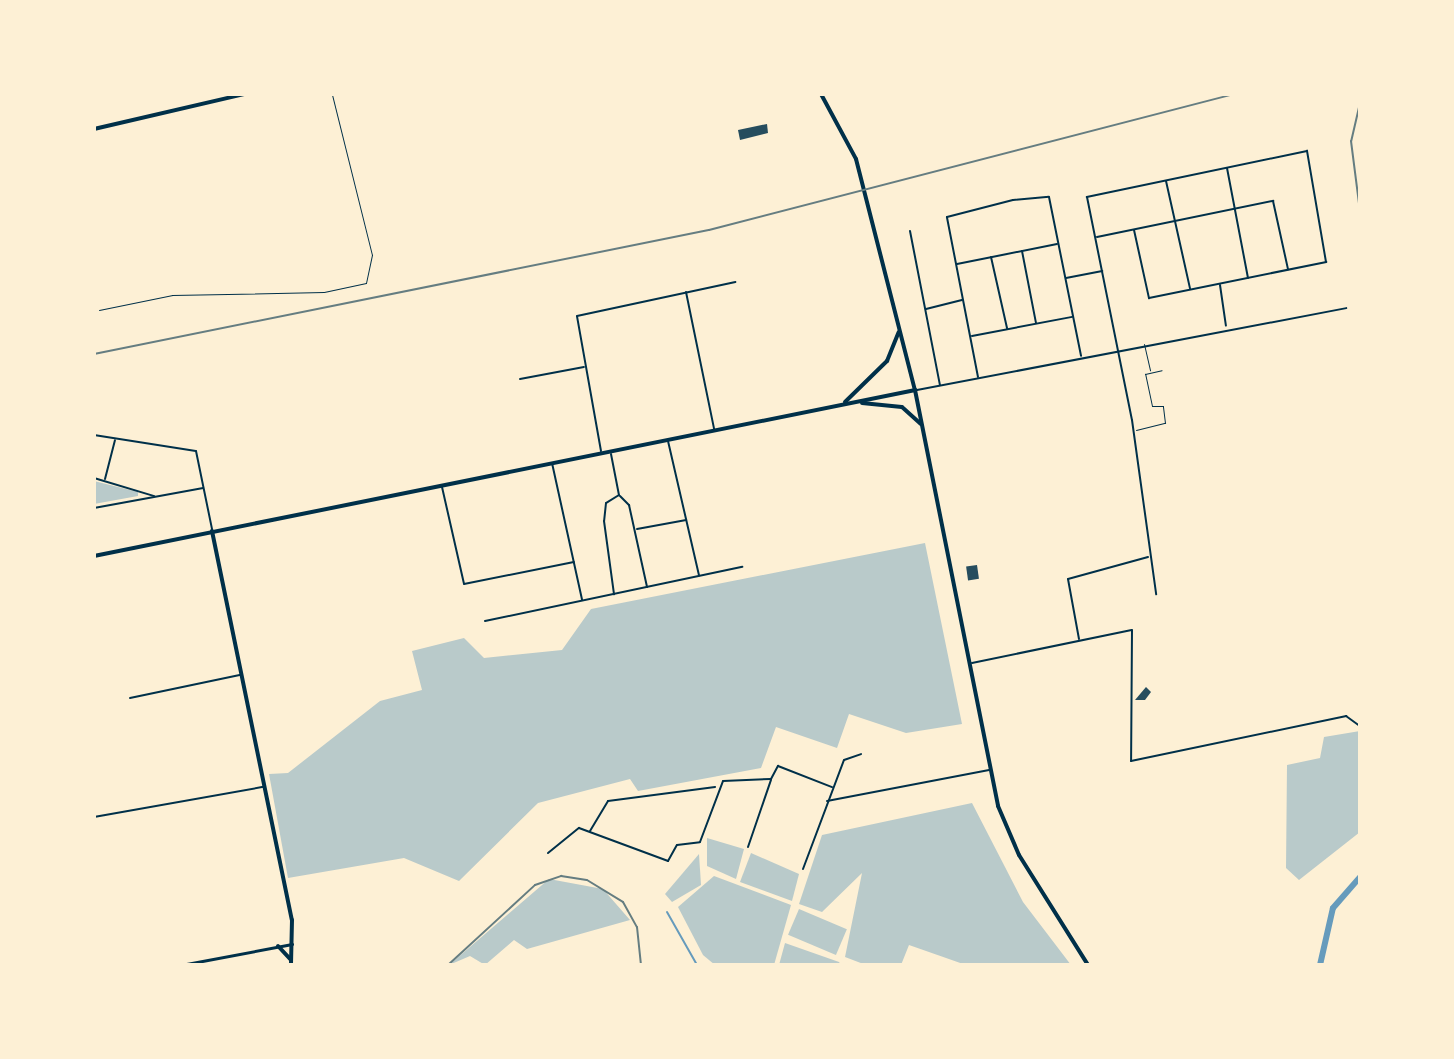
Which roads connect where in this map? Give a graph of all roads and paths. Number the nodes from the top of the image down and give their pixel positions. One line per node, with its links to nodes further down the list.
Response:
1 (244, 94): 4 (main road)
2 (332, 94): 27 (lane)
3 (821, 94): 31 (main road)
4 (94, 129)
5 (1227, 167): 6 (street); 7 (street); 16 (street)
6 (1166, 180): 8 (street); 11 (street)
7 (1235, 209): 8 (street); 16 (street); 18 (street)
8 (1176, 221): 9 (street); 22 (street)
9 (1134, 230): 11 (street); 22 (street)
10 (910, 231): 26 (street)
11 (1095, 237): 17 (street)
12 (1058, 244): 13 (street); 15 (street); 19 (street)
13 (1022, 251): 14 (street); 29 (street)
14 (991, 257): 15 (street); 32 (street)
15 (956, 264): 24 (street)
16 (1288, 270): 18 (street)
17 (1102, 271): 19 (street); 35 (street)
18 (1248, 278): 21 (street)
19 (1065, 279): 28 (street)
20 (735, 282): 23 (street)
21 (1220, 284): 22 (street); 30 (street)
22 (1190, 290)
23 (686, 292): 37 (street); 46 (street)
24 (963, 300): 26 (street); 33 (street)
25 (1346, 308): 30 (street)
26 (926, 309): 42 (street)
27 (99, 310)
28 (1073, 317): 29 (street); 36 (street)
29 (1036, 324): 32 (street)
30 (1226, 328): 34 (street)
31 (900, 329): 43 (main road); 44 (main road)
32 (1007, 329): 33 (street)
33 (970, 336): 41 (street)
34 (1144, 344): 35 (street); 39 (lane)
35 (1116, 350): 36 (street); 47 (street)
36 (1082, 358): 41 (street)
37 (586, 367): 40 (street); 52 (street)
38 (1162, 370): 39 (lane)
39 (1150, 372): 47 (lane)
40 (520, 379)
41 (979, 379): 42 (street)
42 (940, 386): 43 (street)
43 (915, 390): 44 (main road); 45 (main road)
44 (841, 405): 45 (main road); 46 (main road)
45 (922, 426): 75 (main road)
46 (714, 430): 49 (main road)
47 (1134, 431): 65 (street)
48 (94, 435): 50 (street)
49 (667, 439): 51 (main road); 61 (street)
50 (115, 440): 55 (street); 57 (street)
51 (610, 450): 52 (main road); 58 (street)
52 (601, 452): 53 (main road)
53 (552, 462): 56 (main road); 66 (street)
54 (94, 478): 55 (street)
55 (104, 481): 59 (street)
56 (442, 485): 63 (main road); 66 (street)
57 (204, 487): 59 (street); 63 (street)
58 (619, 495): 62 (street); 71 (street)
59 (155, 497): 60 (street)
60 (94, 508)
61 (687, 519): 62 (street); 68 (street)
62 (634, 529): 69 (street)
63 (212, 531): 64 (main road); 76 (main road)
64 (94, 556)
65 (1149, 557): 70 (street); 74 (street)
66 (574, 562): 72 (street)
67 (742, 567): 68 (street)
68 (699, 576): 69 (street)
69 (647, 589): 71 (street)
70 (1156, 594)
71 (614, 595): 72 (street)
72 (582, 600): 73 (street)
73 (485, 621)
74 (1079, 641): 75 (street); 78 (street)
75 (971, 664): 80 (main road)
76 (241, 675): 77 (street); 82 (main road)
77 (130, 698)
78 (1360, 726)
79 (861, 754): 84 (street)
80 (991, 770): 85 (street); 95 (main road)
81 (771, 779): 83 (street); 84 (street); 88 (street)
82 (264, 787): 86 (street); 91 (main road)
83 (716, 787): 87 (street); 87 (street)
84 (832, 787): 85 (street)
85 (827, 801): 90 (street)
86 (94, 817)
87 (590, 831): 89 (street)
88 (748, 847)
89 (548, 853)
90 (803, 869)
91 (292, 944): 92 (street); 93 (main road)
92 (278, 946): 93 (main road); 94 (street)
93 (291, 963)
94 (181, 965)
95 (1088, 965)

